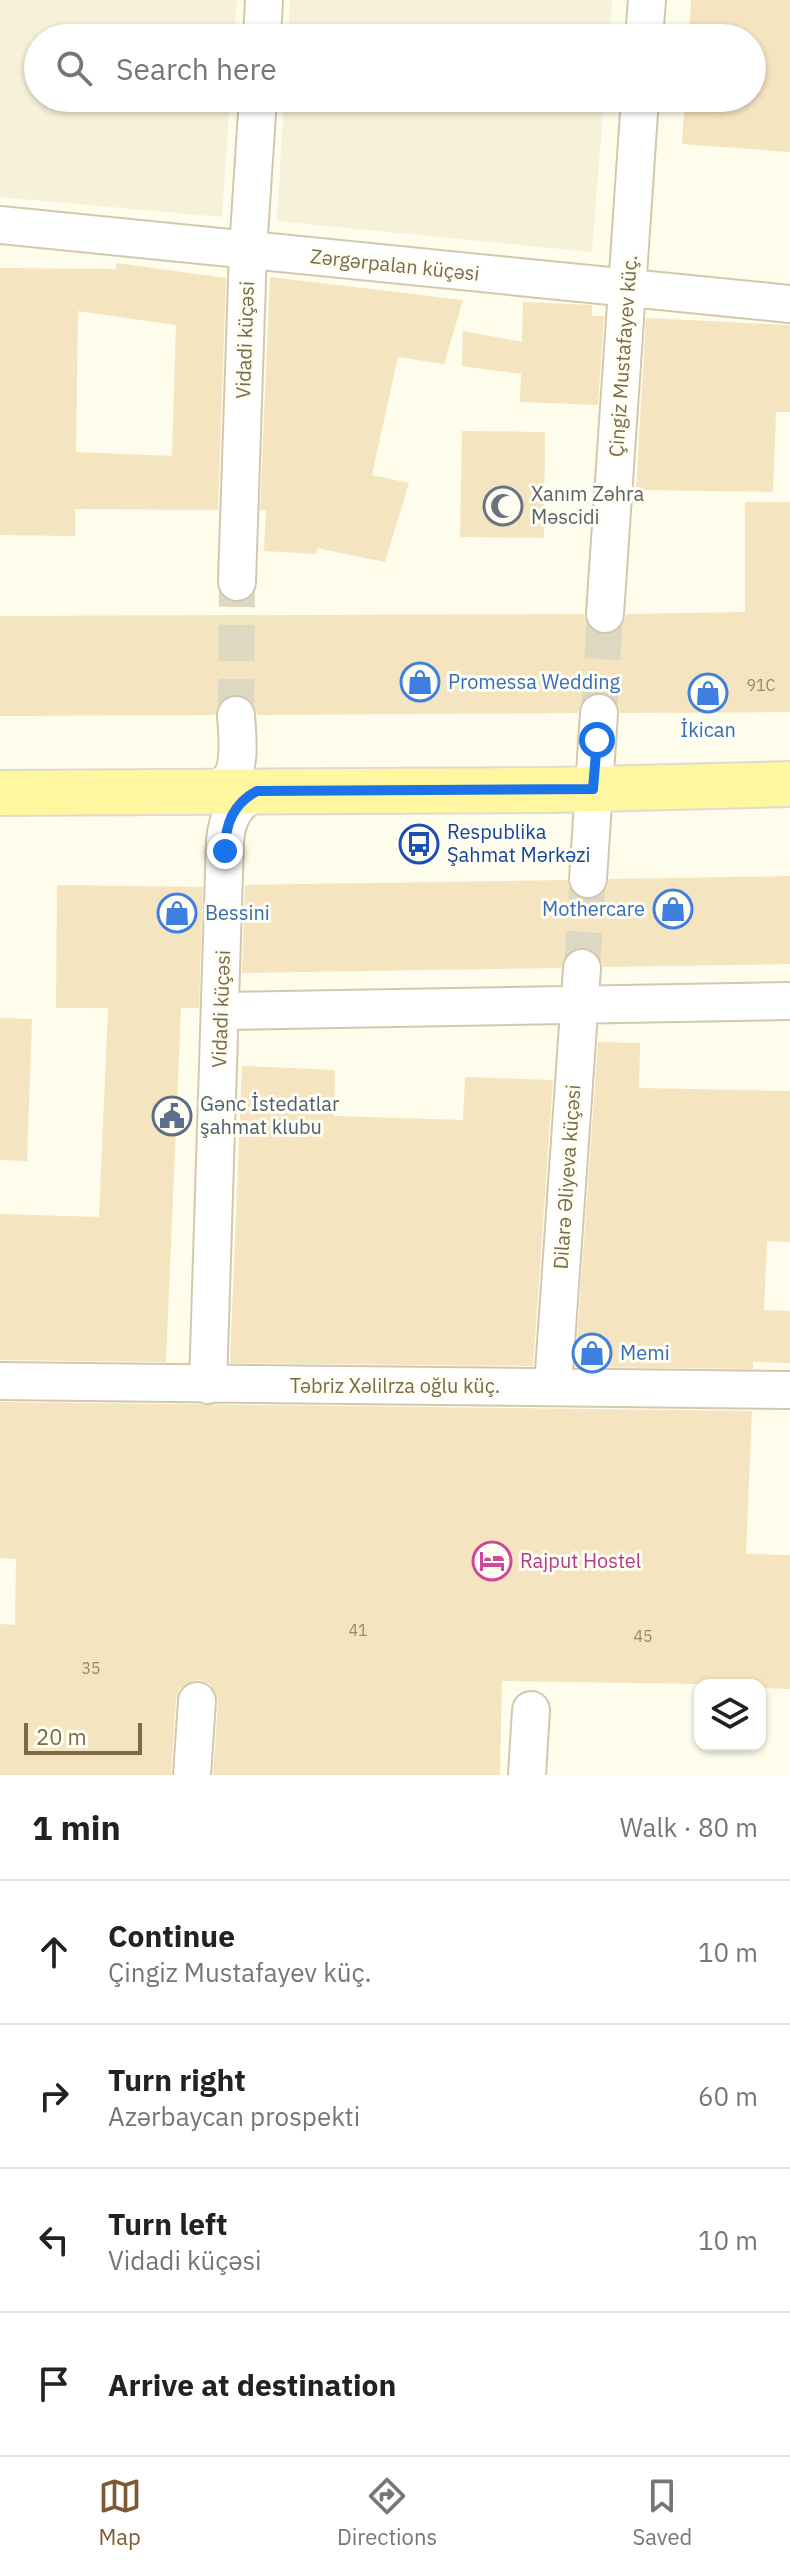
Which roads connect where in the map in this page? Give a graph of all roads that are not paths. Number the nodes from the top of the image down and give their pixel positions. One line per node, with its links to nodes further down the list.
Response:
1 (264, 0): 3 (street)
2 (647, 0): 4 (street)
3 (263, 24)
4 (645, 24)
5 (257, 112): 8 (street, Vidadi küçəsi)
6 (639, 112): 9 (street, Çingiz Mustafayev küç.)
7 (0, 225): 8 (street, Zərgərpalan küçəsi)
8 (248, 250): 9 (street, Zərgərpalan küçəsi); 11 (street, Vidadi küçəsi)
9 (628, 288): 10 (street, Zərgərpalan küçəsi); 12 (street, Çingiz Mustafayev küç.)
10 (790, 304)
11 (237, 582)
12 (605, 614)
13 (599, 713): 16 (street)
14 (236, 715): 18 (street)
15 (790, 784): 16 (main road)
16 (593, 789): 17 (main road); 20 (street)
17 (257, 791): 18 (main road); 24 (street, Vidadi küçəsi)
18 (200, 792): 19 (main road)
19 (0, 793)
20 (588, 879)
21 (582, 968): 23 (street, Dilarə Əliyeva küçəsi)
22 (787, 1001): 23 (street)
23 (579, 1004): 24 (street); 27 (street, Dilarə Əliyeva küçəsi)
24 (221, 1011): 26 (street, Vidadi küçəsi)
25 (0, 1381): 26 (street, Təbriz Xəlilrza oğlu küç.)
26 (208, 1385): 27 (street, Təbriz Xəlilrza oğlu küç.)
27 (553, 1386): 28 (street, Təbriz Xəlilrza oğlu küç.)
28 (790, 1390)
29 (197, 1701): 31 (street)
30 (531, 1710): 32 (street)
31 (192, 1775)
32 (527, 1775)

